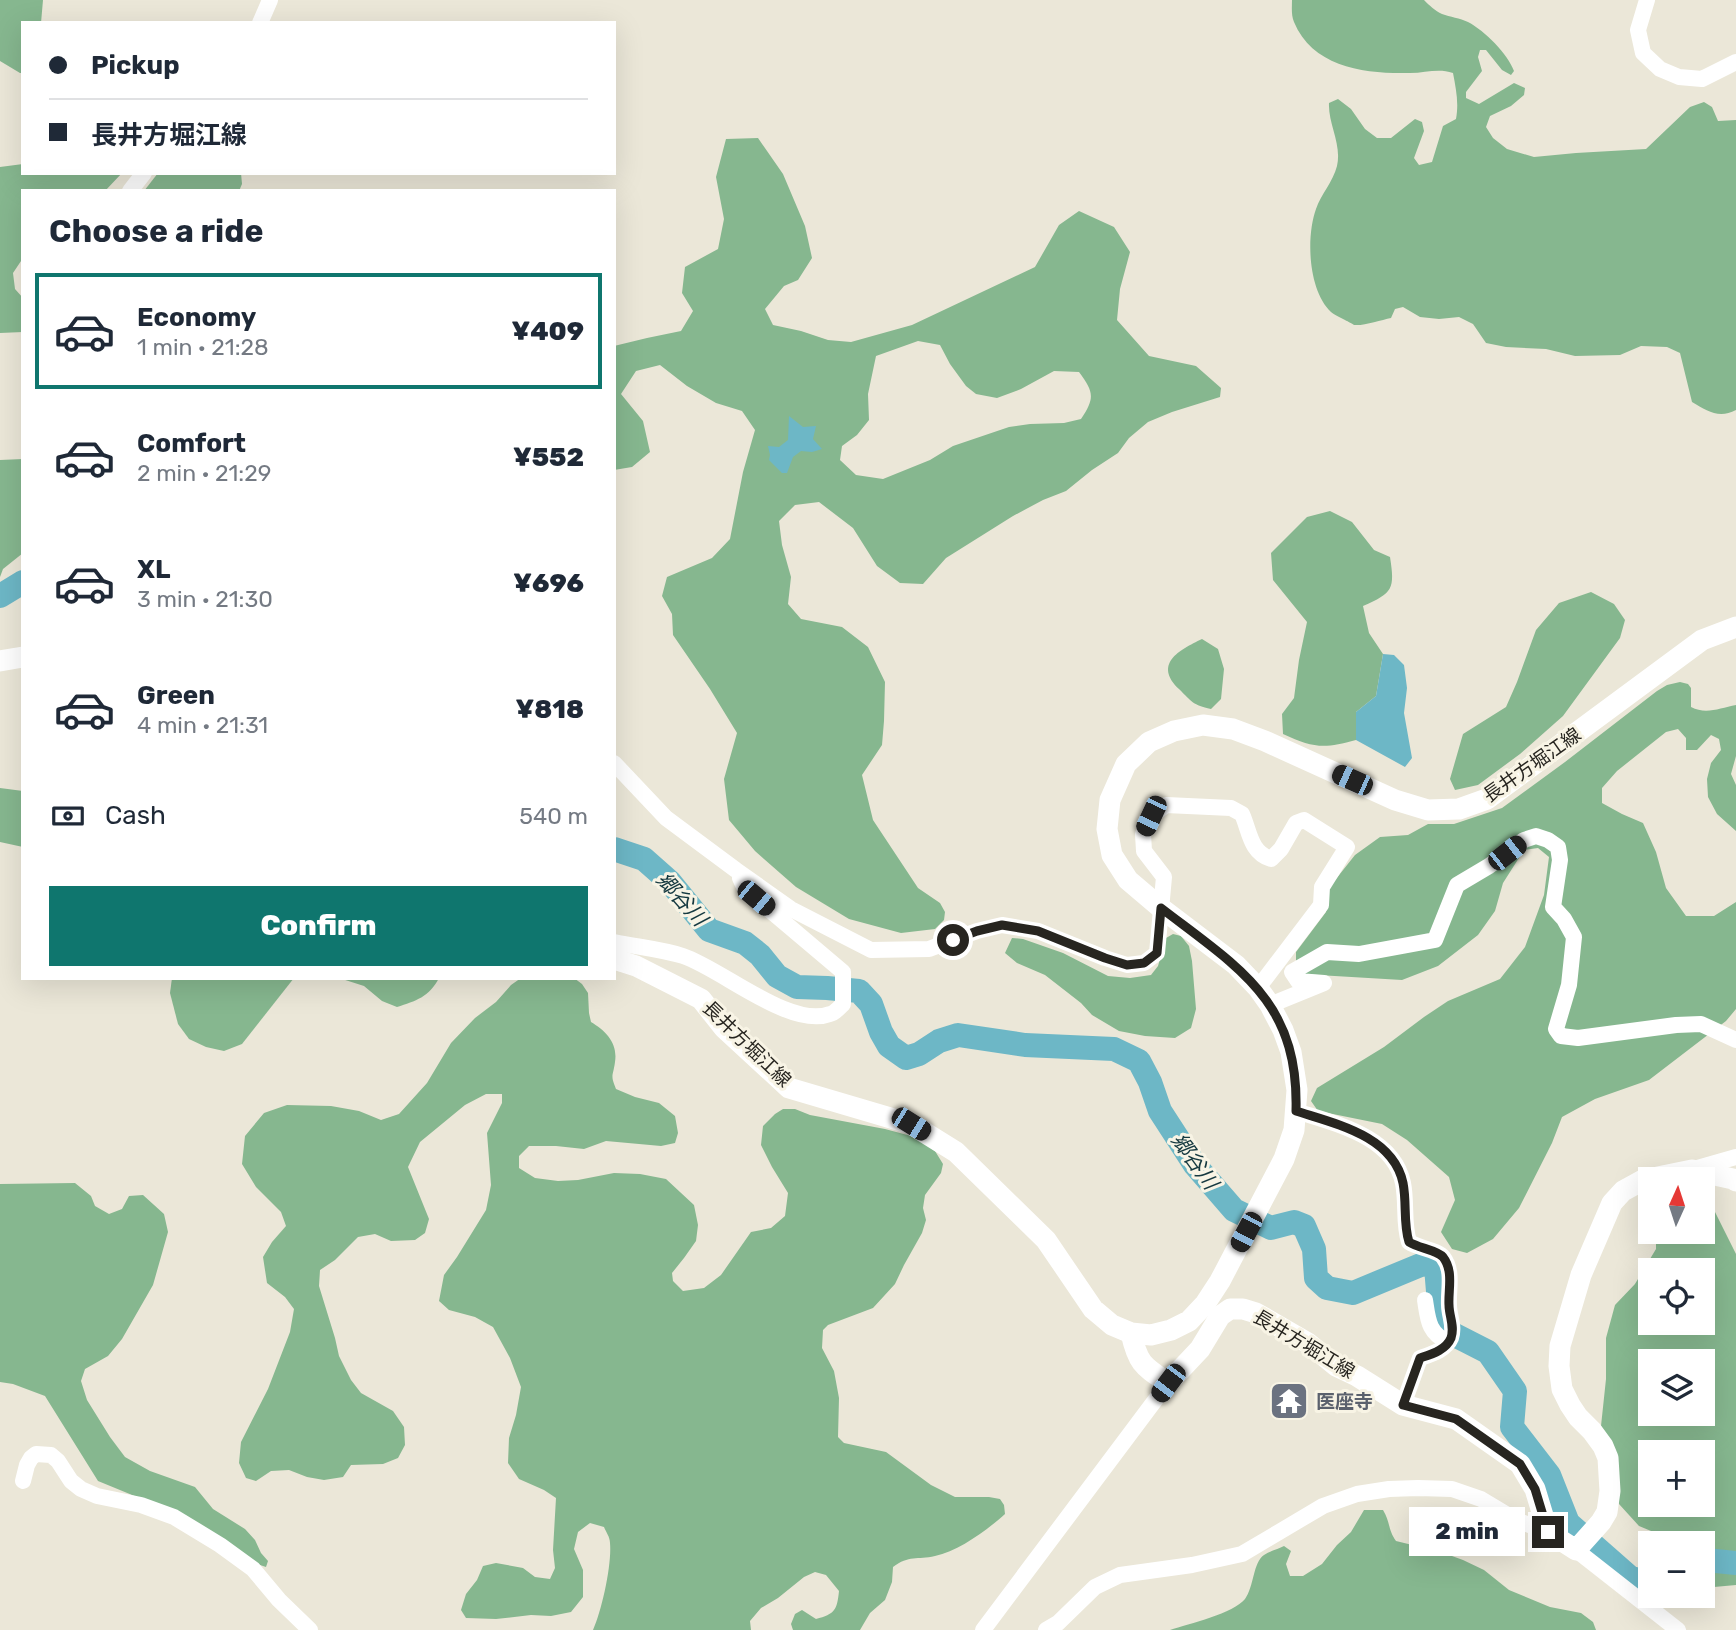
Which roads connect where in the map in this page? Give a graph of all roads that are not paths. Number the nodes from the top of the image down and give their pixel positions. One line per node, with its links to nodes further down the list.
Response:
1 (270, 0): 3 (street)
2 (1647, 0): 4 (street)
3 (261, 21)
4 (1736, 62)
5 (142, 175): 6 (street)
6 (132, 189)
7 (1736, 626): 12 (main road, 長井方堀江線)
8 (21, 657): 9 (main road)
9 (0, 661)
10 (616, 765): 11 (street)
11 (736, 870): 12 (street); 13 (street)
12 (1161, 908): 15 (main road, 長井方堀江線); 15 (street)
13 (616, 942)
14 (616, 960): 24 (main road, 長井方堀江線)
15 (1264, 996): 16 (street); 17 (main road, 長井方堀江線)
16 (1736, 1040)
17 (1296, 1111): 24 (main road, 長井方堀江線); 25 (street)
18 (1736, 1157): 19 (street)
19 (1702, 1167)
20 (1715, 1175): 21 (main road)
21 (1736, 1181)
22 (1638, 1183): 30 (main road)
23 (1424, 1300): 25 (street)
24 (1131, 1334): 26 (main road)
25 (1448, 1342): 27 (street)
26 (1168, 1383): 27 (main road, 長井方堀江線); 32 (street)
27 (1403, 1405): 29 (main road, 長井方堀江線)
28 (23, 1481): 31 (street)
29 (1548, 1532): 30 (main road); 33 (street)
30 (1578, 1547): 34 (street)
31 (310, 1630)
32 (982, 1630)
33 (1046, 1630)
34 (1678, 1630)

